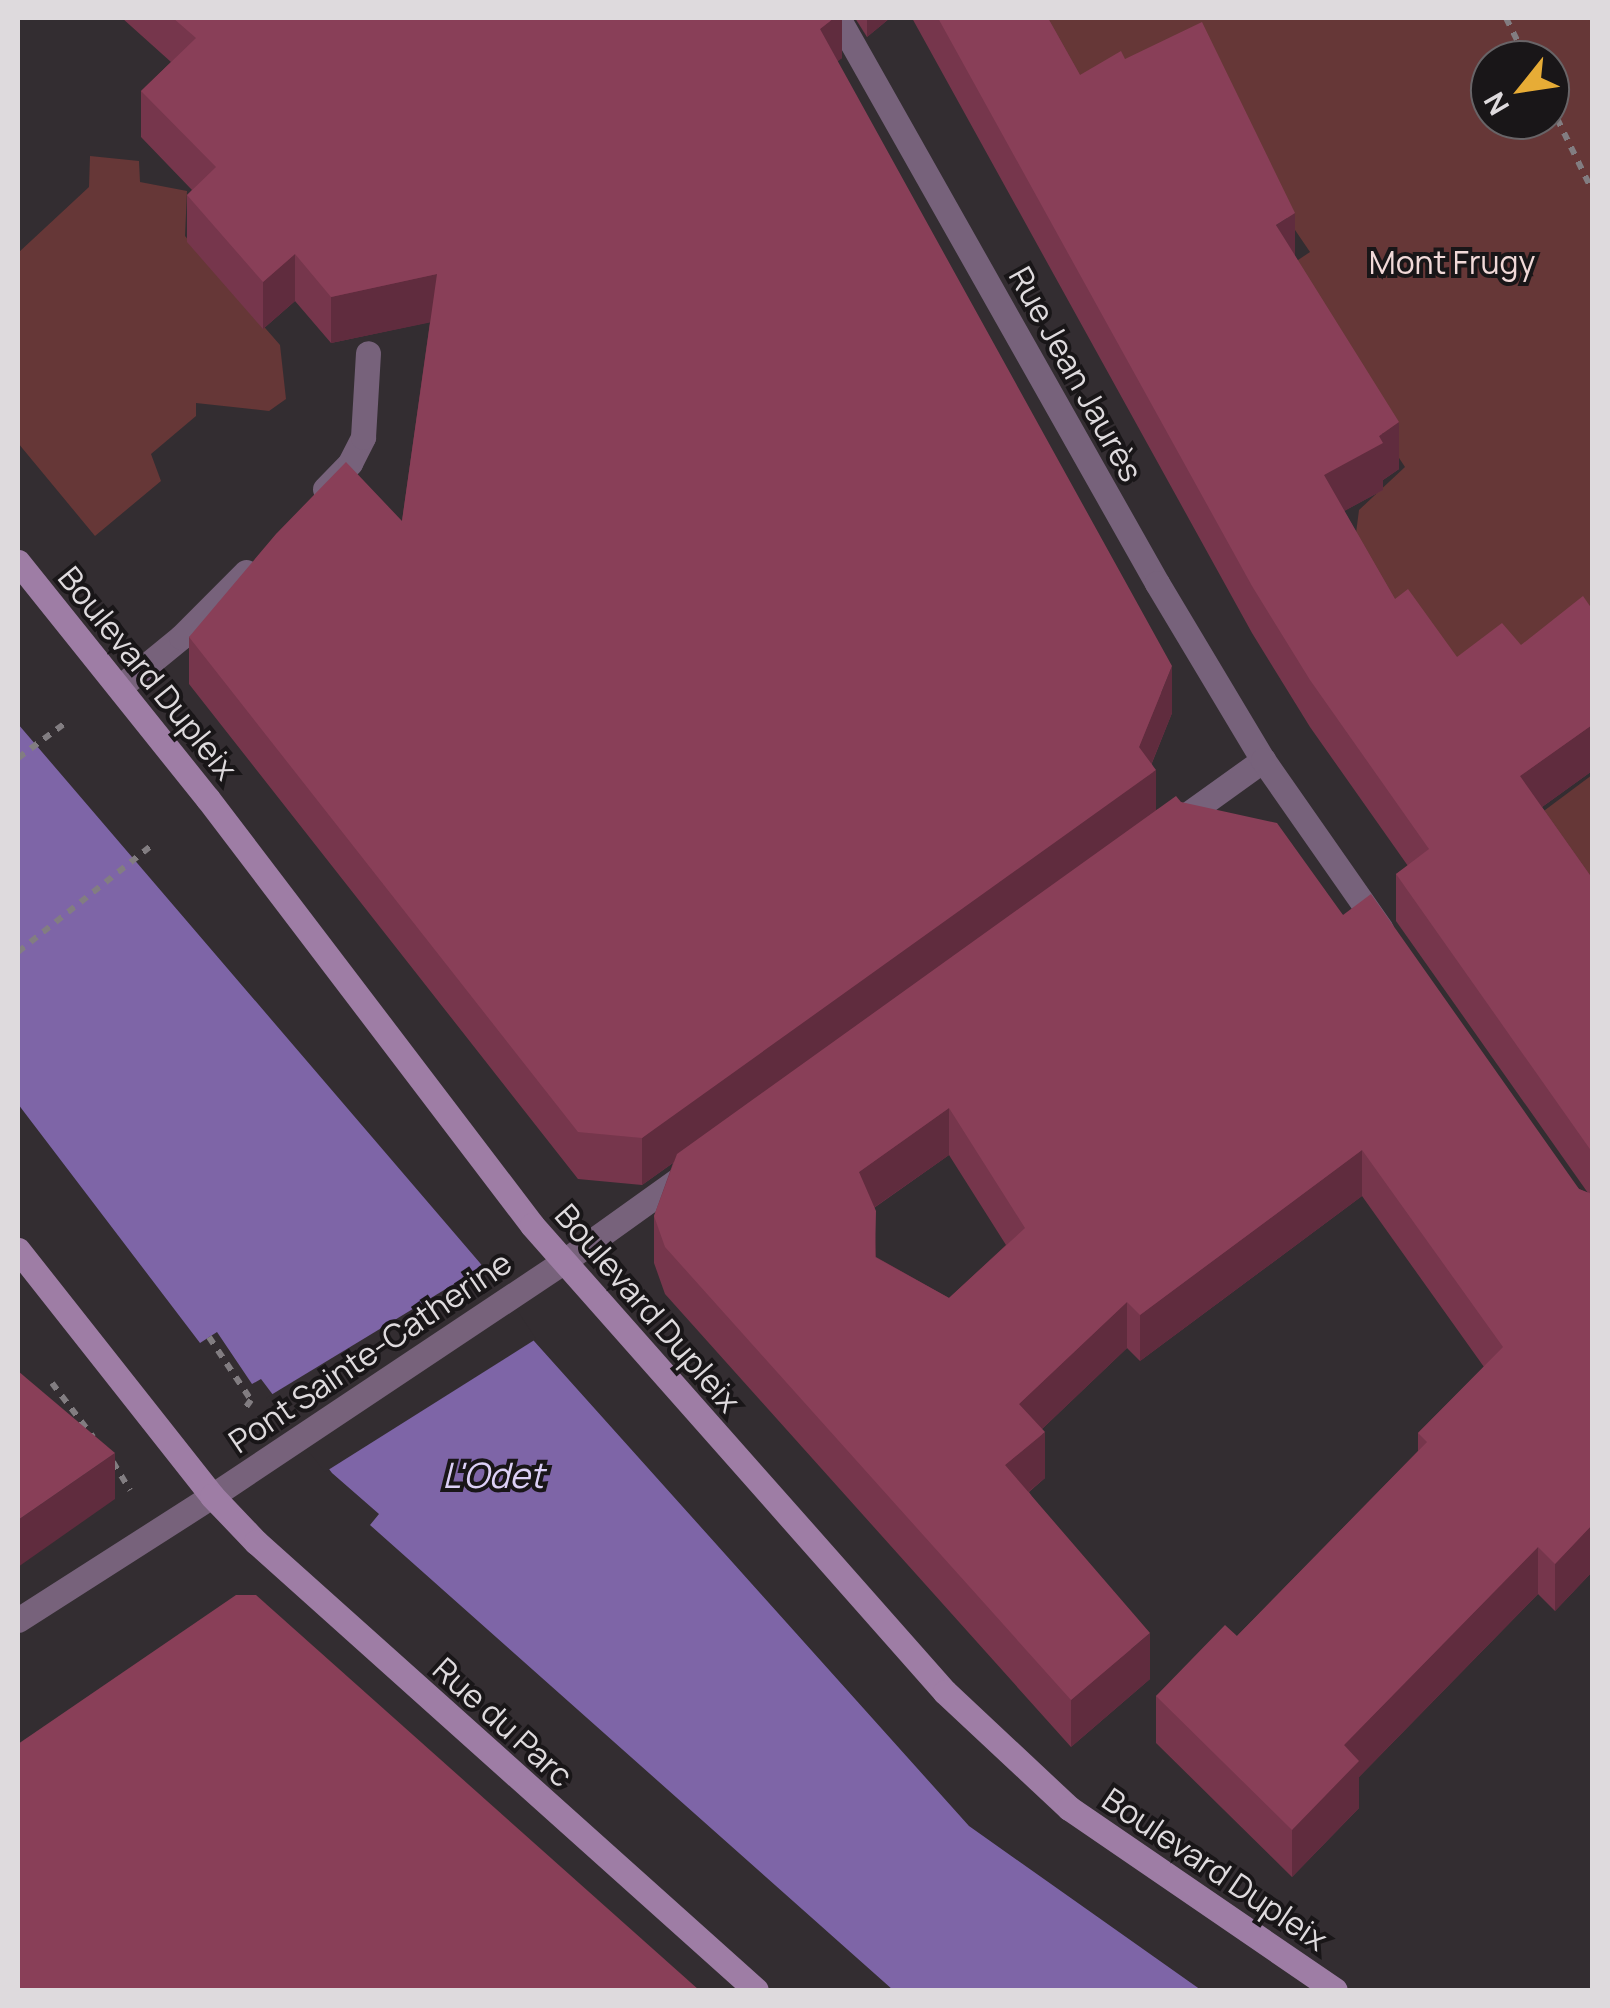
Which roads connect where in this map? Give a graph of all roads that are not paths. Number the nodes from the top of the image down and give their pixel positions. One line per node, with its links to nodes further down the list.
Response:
1 (838, 18): 7 (street, Rue Jean Jaurès)
2 (368, 352): 3 (street)
3 (305, 512)
4 (265, 553): 6 (street)
5 (18, 562): 6 (main road, Boulevard Dupleix)
6 (120, 686): 12 (main road, Boulevard Dupleix)
7 (1263, 760): 8 (street); 9 (street, Rue Jean Jaurès)
8 (1151, 840)
9 (1397, 951)
10 (718, 1151): 12 (street, Pont Sainte-Catherine)
11 (18, 1250): 13 (main road, Rue du Parc)
12 (563, 1262): 13 (street, Pont Sainte-Catherine); 16 (main road, Boulevard Dupleix)
13 (212, 1496): 14 (street, Pont Sainte-Catherine); 15 (main road, Rue du Parc)
14 (18, 1620)
15 (756, 1990)
16 (1335, 1990)

